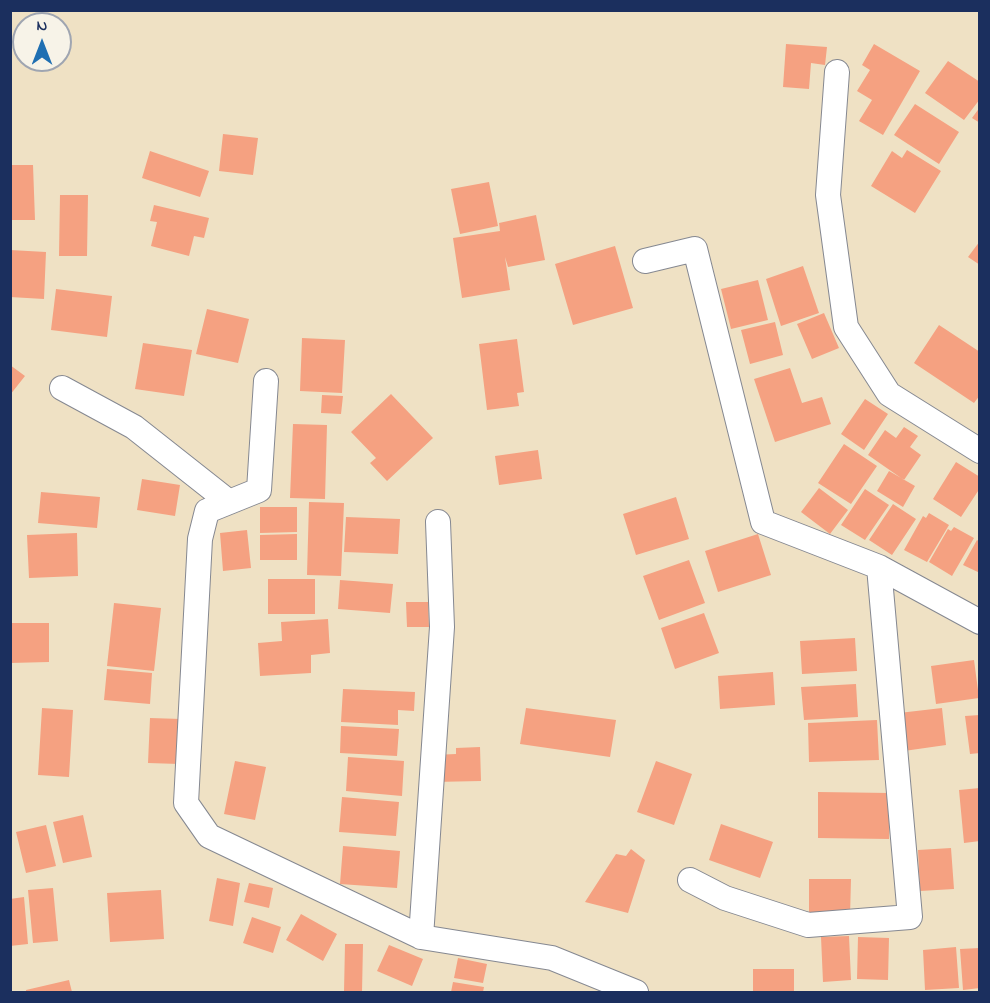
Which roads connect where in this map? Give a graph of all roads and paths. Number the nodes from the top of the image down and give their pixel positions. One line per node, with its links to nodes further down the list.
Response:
1 (837, 72): 5 (street)
2 (645, 261): 8 (street)
3 (266, 381): 6 (street)
4 (62, 388): 6 (street)
5 (980, 450)
6 (229, 502): 11 (street)
7 (438, 522): 11 (street)
8 (879, 567): 9 (street); 10 (street)
9 (980, 622)
10 (690, 880)
11 (421, 937): 12 (street)
12 (636, 993)

